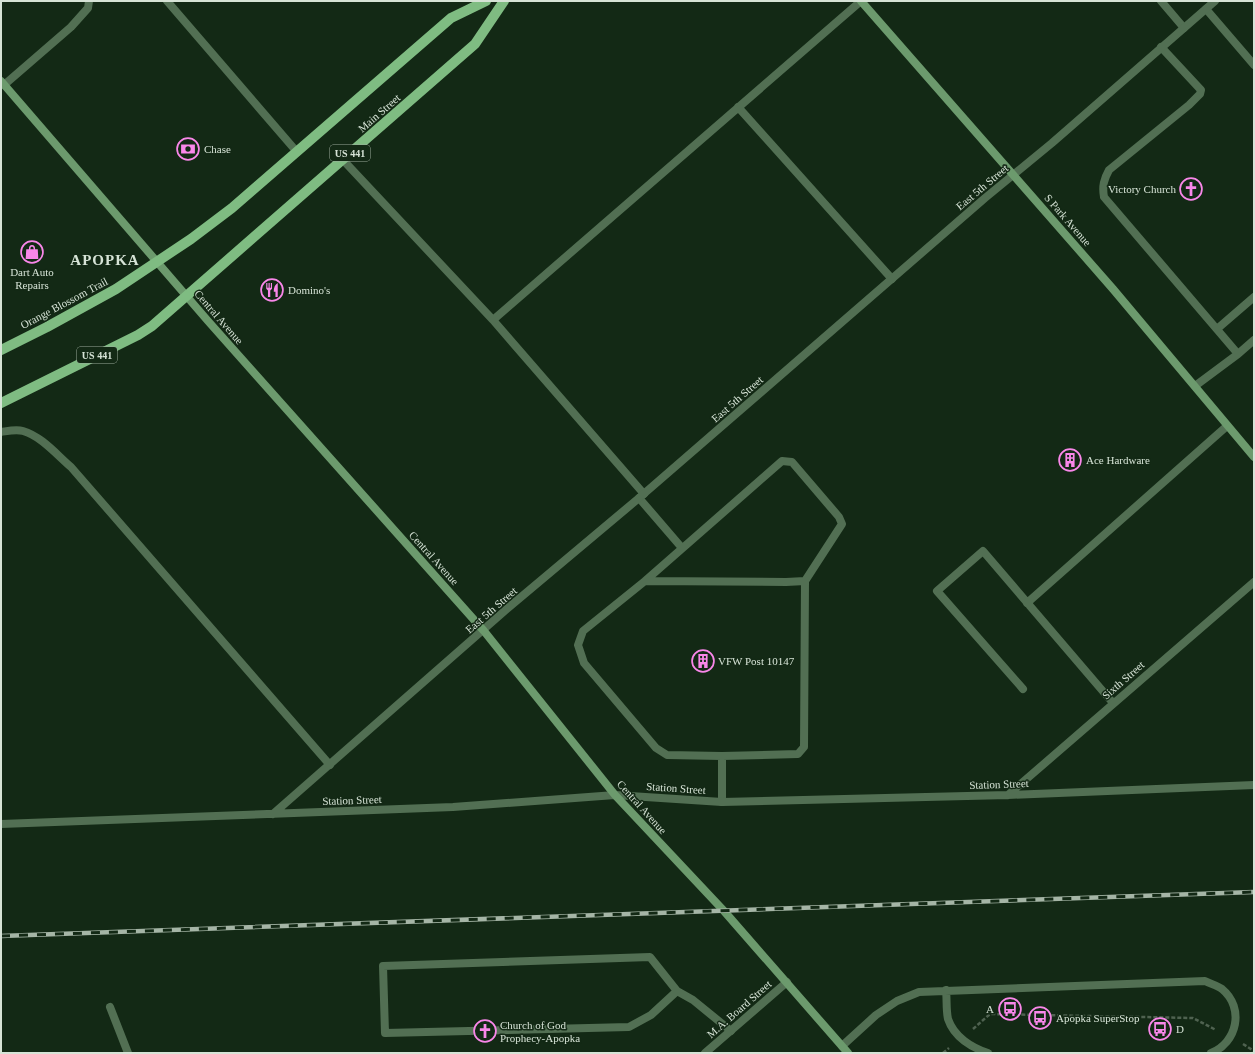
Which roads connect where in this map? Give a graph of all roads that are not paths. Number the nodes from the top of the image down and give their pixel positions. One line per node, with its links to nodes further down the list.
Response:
1 (89, 1): 12 (street)
2 (167, 1): 14 (street)
3 (486, 1): 14 (main road, US 441)
4 (504, 1): 15 (main road, Main Street / US 441)
5 (861, 1): 13 (street); 16 (street, S Park Avenue)
6 (1161, 1): 9 (street)
7 (1215, 1): 8 (street, East 5th Street)
8 (1206, 9): 9 (street, East 5th Street); 11 (street)
9 (1184, 28): 10 (street, East 5th Street)
10 (1161, 47): 16 (street, East 5th Street); 22 (street)
11 (1254, 65)
12 (3, 83): 17 (street, Central Avenue)
13 (738, 107): 18 (street); 21 (street)
14 (297, 152): 17 (main road, US 441)
15 (343, 160): 19 (main road, Main Street / US 441); 21 (street)
16 (1014, 174): 18 (street, East 5th Street); 26 (street, S Park Avenue)
17 (157, 262): 19 (street, Central Avenue); 24 (main road, Orange Blossom Trail / US 441)
18 (892, 278): 31 (street, East 5th Street)
19 (186, 296): 27 (main road, US 441); 37 (street, Central Avenue)
20 (1254, 296): 22 (street)
21 (493, 320): 31 (street)
22 (1217, 329): 25 (street)
23 (1254, 340): 25 (street)
24 (1, 350)
25 (1238, 354): 26 (street)
26 (1194, 386): 28 (street, S Park Avenue)
27 (1, 403)
28 (1228, 426): 30 (street, S Park Avenue); 36 (street)
29 (1, 432): 41 (street)
30 (1254, 457)
31 (641, 496): 32 (street); 37 (street, East 5th Street)
32 (682, 548): 33 (street); 34 (street)
33 (645, 581): 34 (street); 40 (street)
34 (805, 581): 40 (street)
35 (1254, 582): 39 (street, Sixth Street)
36 (1027, 603): 38 (street); 39 (street)
37 (484, 631): 41 (street, East 5th Street); 43 (street, Central Avenue)
38 (1023, 689)
39 (1113, 703): 44 (street, Sixth Street)
40 (722, 756): 45 (street)
41 (330, 765): 46 (street, East 5th Street)
42 (1254, 785): 44 (street, Station Street)
43 (616, 794): 45 (street, Station Street); 46 (street, Station Street); 48 (street, Central Avenue)
44 (1008, 795): 45 (street, Station Street)
45 (722, 802)
46 (273, 814): 47 (street, Station Street)
47 (1, 824)
48 (787, 982): 52 (street, M.A. Board Street); 53 (street, Central Avenue)
49 (946, 990): 53 (street); 57 (street); 58 (street)
50 (678, 991): 50 (street); 52 (street)
51 (110, 1006): 54 (street)
52 (731, 1031): 55 (street, M.A. Board Street)
53 (842, 1046): 56 (street, Central Avenue)
54 (128, 1053)
55 (705, 1053)
56 (848, 1053)
57 (988, 1053)
58 (1211, 1053)

